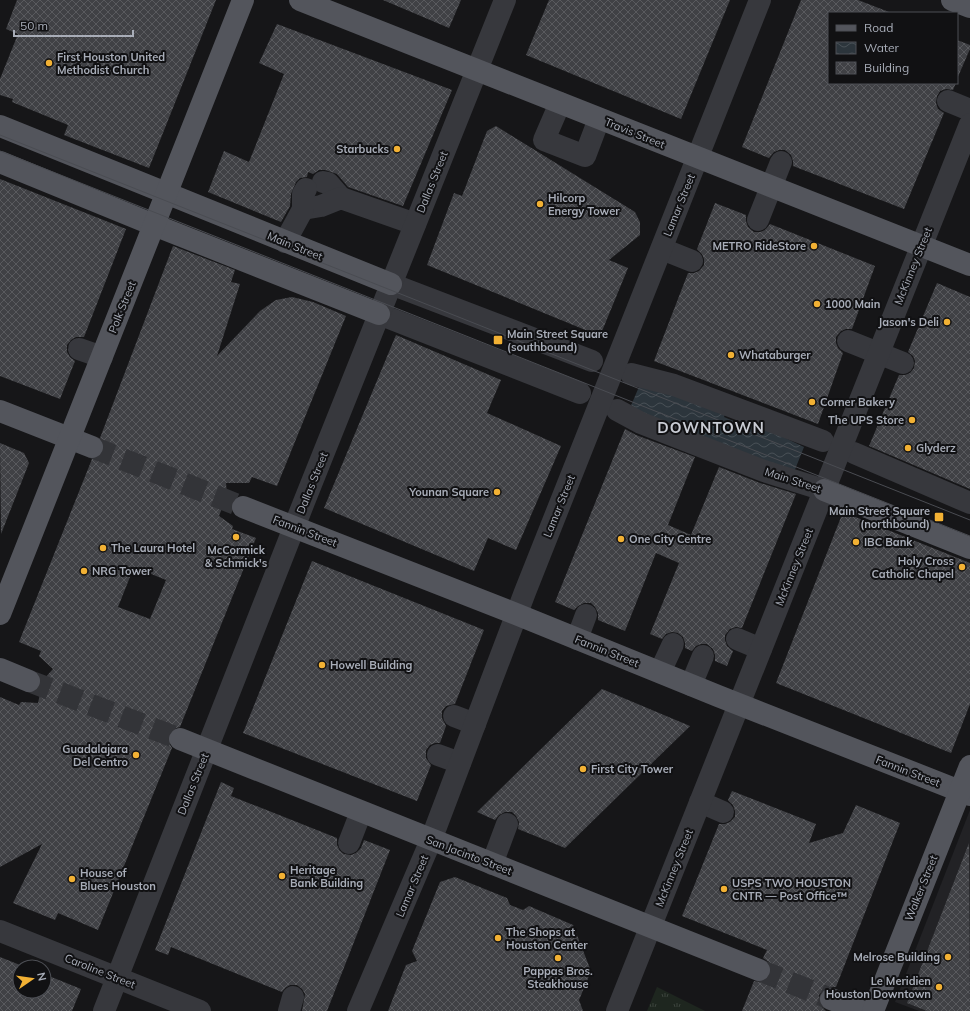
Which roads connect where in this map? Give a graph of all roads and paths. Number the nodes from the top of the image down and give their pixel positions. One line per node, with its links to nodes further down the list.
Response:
1 (243, 0): 18 (main road, Polk Street)
2 (300, 0): 7 (main road, Travis Street)
3 (505, 0): 7 (street, Dallas Street)
4 (760, 0): 14 (street, Lamar Street)
5 (952, 0): 6 (main road)
6 (970, 7)
7 (476, 70): 9 (main road, Travis Street); 22 (street, Dallas Street)
8 (948, 101): 10 (street)
9 (560, 103): 11 (main road, Travis Street); 11 (street)
10 (970, 110)
11 (599, 118): 14 (main road, Travis Street)
12 (970, 124): 25 (street, McKinney Street)
13 (0, 126): 18 (main road, Main Street)
14 (698, 158): 17 (main road, Travis Street); 26 (street, Lamar Street)
15 (0, 162): 23 (main road)
16 (781, 162): 17 (street)
17 (772, 187): 21 (street); 25 (main road, Travis Street)
18 (167, 193): 23 (main road, Polk Street); 24 (main road, Main Street)
19 (311, 194): 20 (street); 20 (street); 24 (street)
20 (341, 198): 22 (street)
21 (758, 220)
22 (415, 224): 29 (street, Dallas Street)
23 (154, 225): 30 (main road); 34 (main road, Polk Street)
24 (285, 242): 29 (main road, Main Street)
25 (921, 246): 28 (main road, Travis Street); 33 (street, McKinney Street)
26 (662, 249): 27 (street); 51 (street, Lamar Street)
27 (692, 261)
28 (970, 265)
29 (391, 284): 30 (street, Dallas Street); 35 (street, Main Street)
30 (379, 314): 38 (street); 48 (street, Dallas Street)
31 (848, 341): 33 (street)
32 (80, 349): 34 (street)
33 (878, 354): 36 (street); 45 (street, McKinney Street)
34 (102, 357): 41 (main road, Polk Street)
35 (592, 361)
36 (904, 363)
37 (631, 374): 42 (street)
38 (580, 393)
39 (617, 410): 45 (street, Main Street)
40 (0, 411): 41 (main road)
41 (70, 438): 43 (main road); 50 (main road, Polk Street)
42 (823, 441)
43 (92, 447)
44 (854, 453): 46 (street)
45 (824, 490): 49 (main road, Main Street); 56 (street, McKinney Street)
46 (970, 504)
47 (243, 507): 48 (main road, Fannin Street)
48 (294, 527): 51 (main road, Fannin Street); 66 (street, Dallas Street)
49 (970, 548)
50 (0, 614)
51 (516, 614): 53 (main road, Fannin Street); 64 (street, Lamar Street)
52 (586, 615): 53 (street)
53 (577, 639): 59 (main road, Fannin Street)
54 (737, 639): 56 (street)
55 (673, 644): 59 (street)
56 (761, 649): 62 (street, McKinney Street)
57 (703, 656): 61 (street)
58 (0, 670): 60 (main road)
59 (660, 672): 61 (main road, Fannin Street)
60 (29, 681)
61 (692, 685): 62 (main road, Fannin Street)
62 (739, 704): 70 (main road, Fannin Street); 71 (street, McKinney Street)
63 (454, 716): 64 (street)
64 (475, 724): 68 (street, Lamar Street)
65 (180, 739): 66 (main road, San Jacinto Street)
66 (207, 749): 72 (main road, San Jacinto Street); 81 (street, Dallas Street)
67 (438, 755): 68 (street)
68 (460, 763): 75 (street, Lamar Street)
69 (970, 766): 70 (main road, Walker Street)
70 (965, 793): 88 (main road, Walker Street)
71 (700, 802): 73 (street); 78 (street, McKinney Street)
72 (361, 812): 75 (main road, San Jacinto Street); 76 (street)
73 (723, 812)
74 (507, 824): 77 (street)
75 (431, 840): 77 (main road, San Jacinto Street); 85 (street, Lamar Street)
76 (349, 843)
77 (492, 864): 78 (main road, San Jacinto Street)
78 (651, 926): 80 (main road, San Jacinto Street); 86 (street, McKinney Street)
79 (0, 931): 81 (street, Caroline Street)
80 (759, 970)
81 (117, 979): 83 (street, Dallas Street); 84 (street, Caroline Street)
82 (831, 999): 87 (main road)
83 (104, 1011)
84 (200, 1011)
85 (358, 1011)
86 (617, 1011)
87 (861, 1011)
88 (873, 1011)

